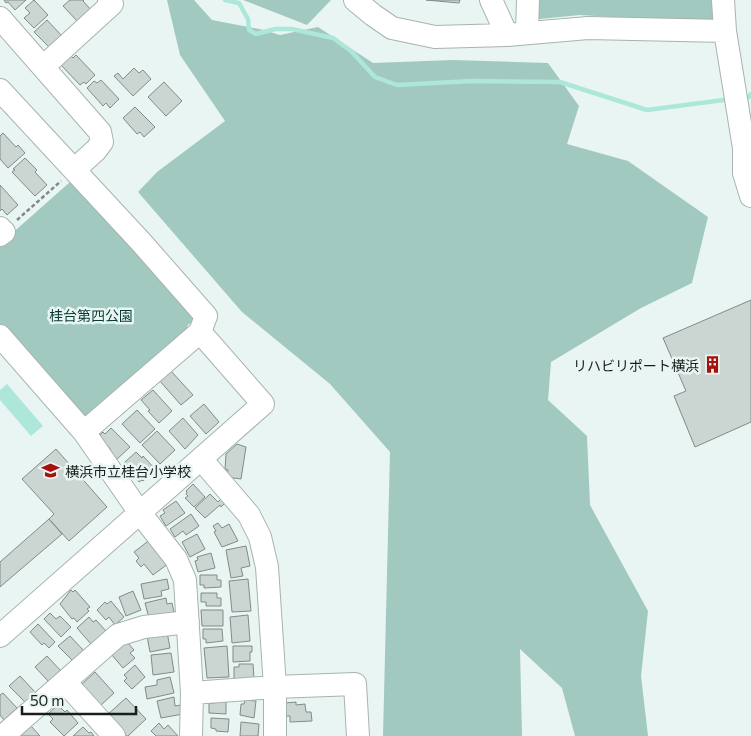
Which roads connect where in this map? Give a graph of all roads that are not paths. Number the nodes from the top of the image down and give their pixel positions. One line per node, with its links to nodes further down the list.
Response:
1 (109, 0): 9 (street)
2 (355, 0): 8 (street)
3 (491, 0): 8 (street)
4 (528, 0): 8 (street)
5 (723, 0): 7 (street)
6 (0, 18): 9 (street)
7 (725, 32): 8 (street); 11 (street)
8 (517, 34)
9 (43, 67): 12 (street)
10 (0, 90): 12 (street)
11 (747, 147): 13 (street)
12 (74, 170): 14 (street)
13 (751, 196)
14 (200, 332): 16 (street); 17 (street)
15 (0, 336): 16 (street)
16 (84, 432): 18 (street)
17 (201, 459): 18 (street); 22 (street)
18 (140, 513): 19 (street); 20 (street)
19 (188, 622): 21 (street); 23 (street)
20 (0, 636)
21 (66, 682): 24 (street); 25 (street)
22 (275, 687): 23 (street); 27 (street); 28 (street)
23 (192, 693): 26 (street)
24 (3, 734)
25 (114, 736)
26 (191, 736)
27 (275, 736)
28 (358, 736)

